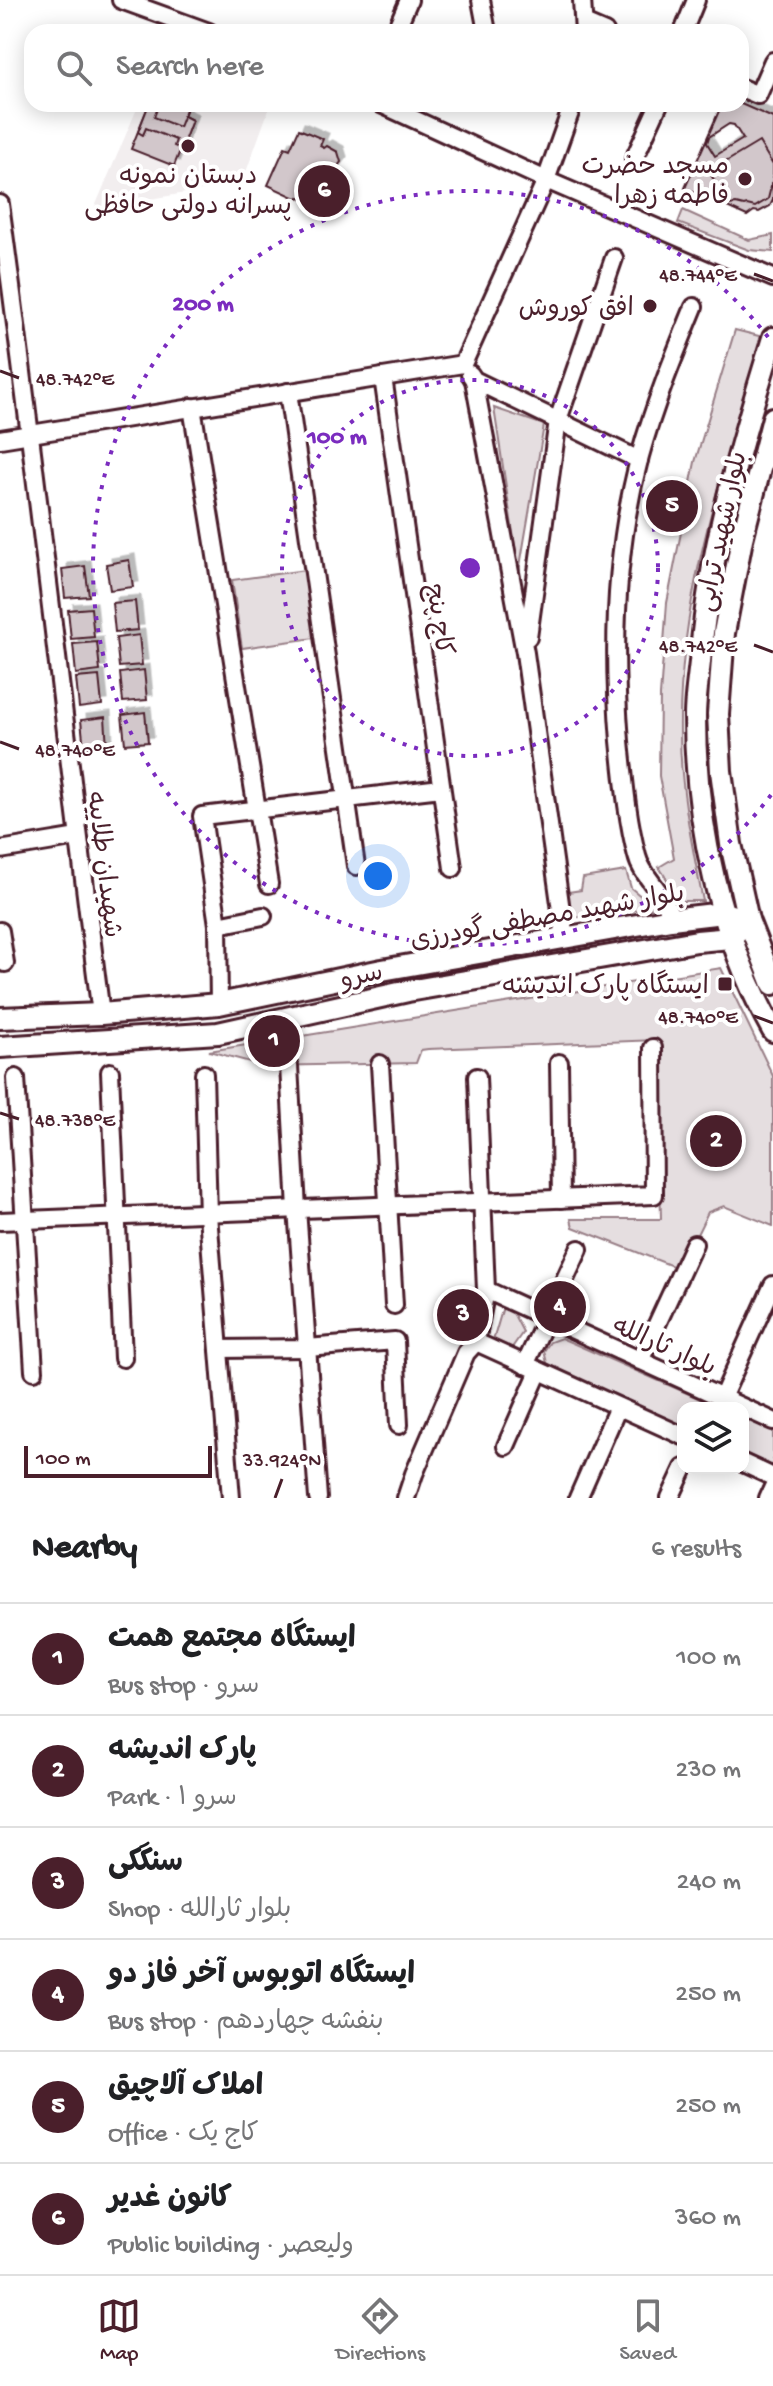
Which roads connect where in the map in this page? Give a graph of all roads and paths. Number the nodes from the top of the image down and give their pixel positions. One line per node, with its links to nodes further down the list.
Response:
1 (121, 0): 6 (street)
2 (409, 0): 7 (street)
3 (481, 0): 8 (street)
4 (582, 0): 9 (street)
5 (696, 0): 10 (street)
6 (187, 24)
7 (398, 24)
8 (486, 24)
9 (584, 24)
10 (686, 24)
11 (773, 61): 12 (street)
12 (749, 91)
13 (398, 112): 17 (street)
14 (570, 112): 17 (street)
15 (655, 112): 16 (street)
16 (634, 159)
17 (546, 180): 20 (street); 23 (street)
18 (0, 204): 30 (street, شهیدان طلاییه)
19 (614, 258): 29 (street)
20 (773, 278)
21 (694, 307): 32 (street)
22 (773, 338): 42 (main road, بلوار شهید ترابی)
23 (463, 364): 24 (street); 25 (street)
24 (383, 377): 26 (street); 34 (street, کاج پنج)
25 (474, 380): 29 (street); 33 (street)
26 (288, 392): 27 (street); 35 (street)
27 (192, 407): 30 (street); 36 (street)
28 (773, 418): 45 (main road, بلوار شهید ترابی)
29 (558, 420): 32 (street); 33 (street)
30 (31, 434): 31 (street); 37 (street, شهیدان طلاییه)
31 (0, 439)
32 (639, 460): 44 (street)
33 (525, 653): 49 (street)
34 (441, 788): 35 (street); 40 (street, کاج پنج)
35 (345, 798): 36 (street); 39 (street)
36 (258, 810): 41 (street); 46 (street)
37 (78, 837): 38 (street); 53 (street, شهیدان طلاییه)
38 (0, 850)
39 (356, 866)
40 (453, 868)
41 (269, 884)
42 (723, 913): 44 (main road, بلوار شهید مصطفی گودرزی); 45 (main road); 48 (main road, بلوار شهید ترابی)
43 (263, 916): 46 (street)
44 (671, 919): 49 (main road, بلوار شهید مصطفی گودرزی)
45 (748, 920): 48 (main road); 51 (main road, بلوار شهید ترابی)
46 (218, 925): 52 (street)
47 (0, 931): 50 (street)
48 (731, 938): 55 (main road, بلوار شهید ترابی); 56 (main road, سرو)
49 (565, 939): 52 (main road, بلوار شهید مصطفی گودرزی)
50 (5, 963)
51 (773, 984)
52 (219, 1004): 53 (main road, بلوار شهید مصطفی گودرزی)
53 (101, 1014): 54 (main road, بلوار شهید مصطفی گودرزی)
54 (0, 1018)
55 (773, 1031)
56 (0, 1047)
57 (653, 1048): 65 (street)
58 (559, 1063): 65 (street)
59 (380, 1064): 67 (street)
60 (289, 1066): 68 (street)
61 (110, 1072): 70 (street)
62 (204, 1074): 69 (street)
63 (477, 1077): 66 (street)
64 (16, 1078): 71 (street)
65 (561, 1199): 66 (street)
66 (481, 1202): 67 (street); 76 (street)
67 (387, 1205): 68 (street); 77 (street)
68 (297, 1209): 69 (street); 80 (street)
69 (208, 1212): 70 (street); 81 (street)
70 (116, 1216): 71 (street); 82 (street)
71 (25, 1220): 72 (street); 85 (street)
72 (0, 1221)
73 (694, 1244): 83 (street)
74 (579, 1249): 78 (street)
75 (773, 1285): 86 (street)
76 (486, 1290): 78 (street, بلوار ثارالله); 79 (street)
77 (394, 1305)
78 (546, 1317): 83 (street, بلوار ثارالله); 84 (street)
79 (476, 1342): 84 (street); 98 (street)
80 (307, 1348): 81 (street); 89 (street); 97 (street)
81 (219, 1349): 96 (street)
82 (123, 1358)
83 (640, 1361): 86 (street, بلوار ثارالله)
84 (532, 1368): 87 (street); 91 (street)
85 (34, 1371)
86 (722, 1398): 88 (street, بلوار ثارالله)
87 (618, 1407): 90 (street); 99 (street)
88 (773, 1421)
89 (399, 1425)
90 (677, 1433)
91 (506, 1446)
92 (749, 1466): 94 (street)
93 (681, 1474): 100 (street)
94 (773, 1477)
95 (773, 1487): 101 (street)
96 (231, 1498)
97 (318, 1498)
98 (406, 1498)
99 (578, 1498)
100 (670, 1498)
101 (768, 1498)

